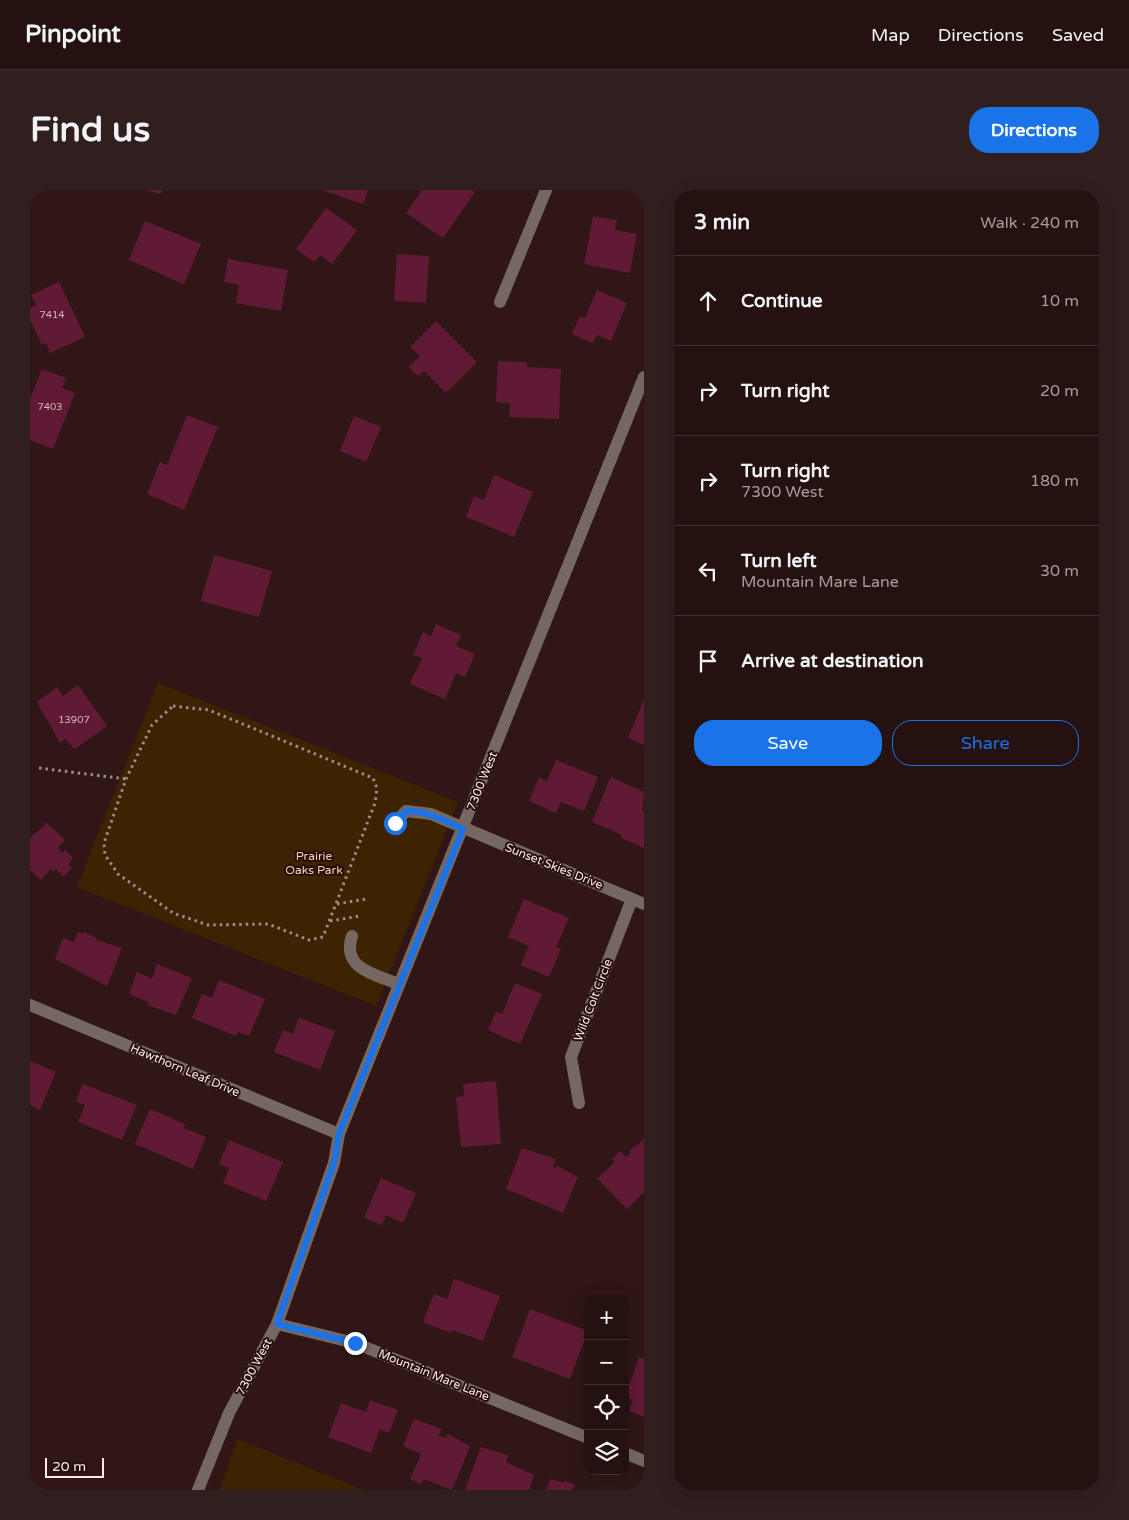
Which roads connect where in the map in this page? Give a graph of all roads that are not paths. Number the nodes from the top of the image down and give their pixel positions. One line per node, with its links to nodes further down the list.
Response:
1 (546, 190): 2 (street)
2 (500, 302)
3 (644, 377): 5 (street, 7300 West)
4 (395, 823): 5 (street, Sunset Skies Drive)
5 (463, 829): 6 (street, Sunset Skies Drive); 8 (street, 7300 West)
6 (638, 901): 10 (street, Wild Colt Circle)
7 (352, 936): 8 (street)
8 (399, 984): 11 (street, 7300 West)
9 (30, 1005): 11 (street, Hawthorn Leaf Drive)
10 (579, 1103)
11 (339, 1134): 12 (street, 7300 West)
12 (277, 1324): 13 (street, Mountain Mare Lane); 16 (street, 7300 West)
13 (584, 1436)
14 (629, 1455): 15 (street)
15 (644, 1461)
16 (198, 1490)

